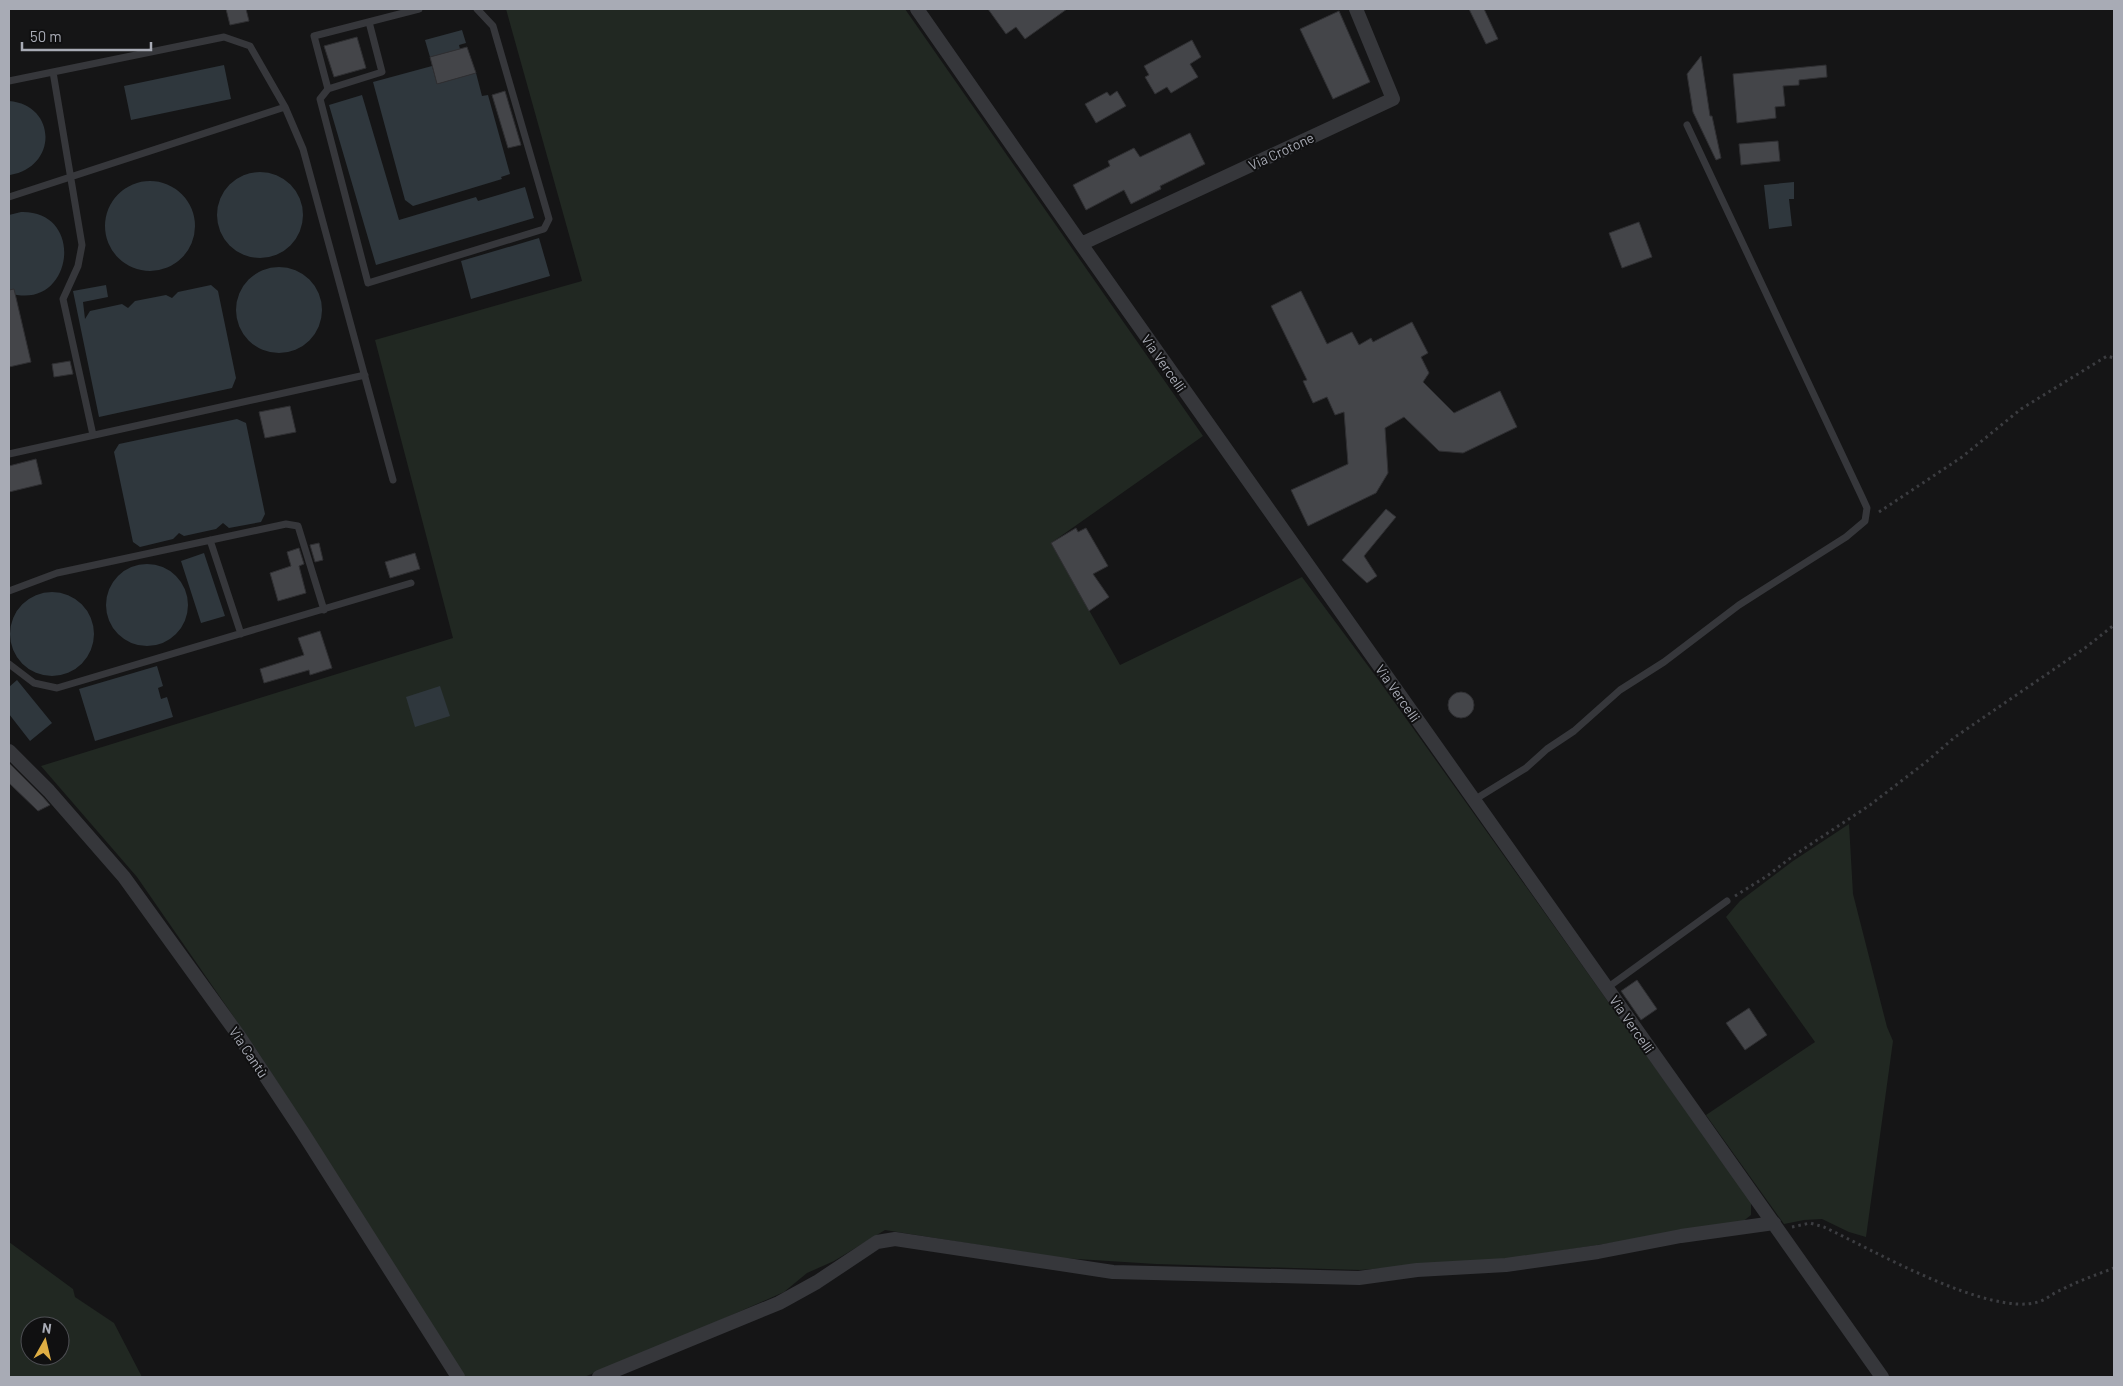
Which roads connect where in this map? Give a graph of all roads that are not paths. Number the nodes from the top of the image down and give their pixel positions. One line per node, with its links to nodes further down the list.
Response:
1 (419, 9): 5 (lane)
2 (478, 9): 8 (lane)
3 (917, 9): 13 (street, Via Vercelli)
4 (1356, 9): 13 (street, Via Crotone)
5 (369, 22): 8 (lane); 8 (lane)
6 (53, 72): 7 (lane); 9 (lane); 11 (lane)
7 (9, 81)
8 (328, 88)
9 (285, 108): 11 (lane); 14 (lane)
10 (1687, 126): 25 (lane)
11 (71, 176): 12 (lane); 15 (lane)
12 (9, 197)
13 (1080, 244): 25 (street, Via Vercelli)
14 (365, 375): 15 (lane); 17 (lane)
15 (93, 435): 16 (lane)
16 (9, 454)
17 (393, 480)
18 (210, 540): 20 (lane); 21 (lane); 22 (lane)
19 (411, 583): 21 (lane)
20 (9, 591)
21 (324, 610): 22 (lane)
22 (241, 634): 23 (lane)
23 (9, 664)
24 (9, 751): 29 (street, Via Cantù)
25 (1474, 800): 27 (street, Via Vercelli)
26 (1727, 901): 27 (lane)
27 (1606, 988): 28 (street, Via Vercelli)
28 (1777, 1228): 30 (street); 31 (street, Via Vercelli)
29 (458, 1377)
30 (600, 1377)
31 (1882, 1377)

